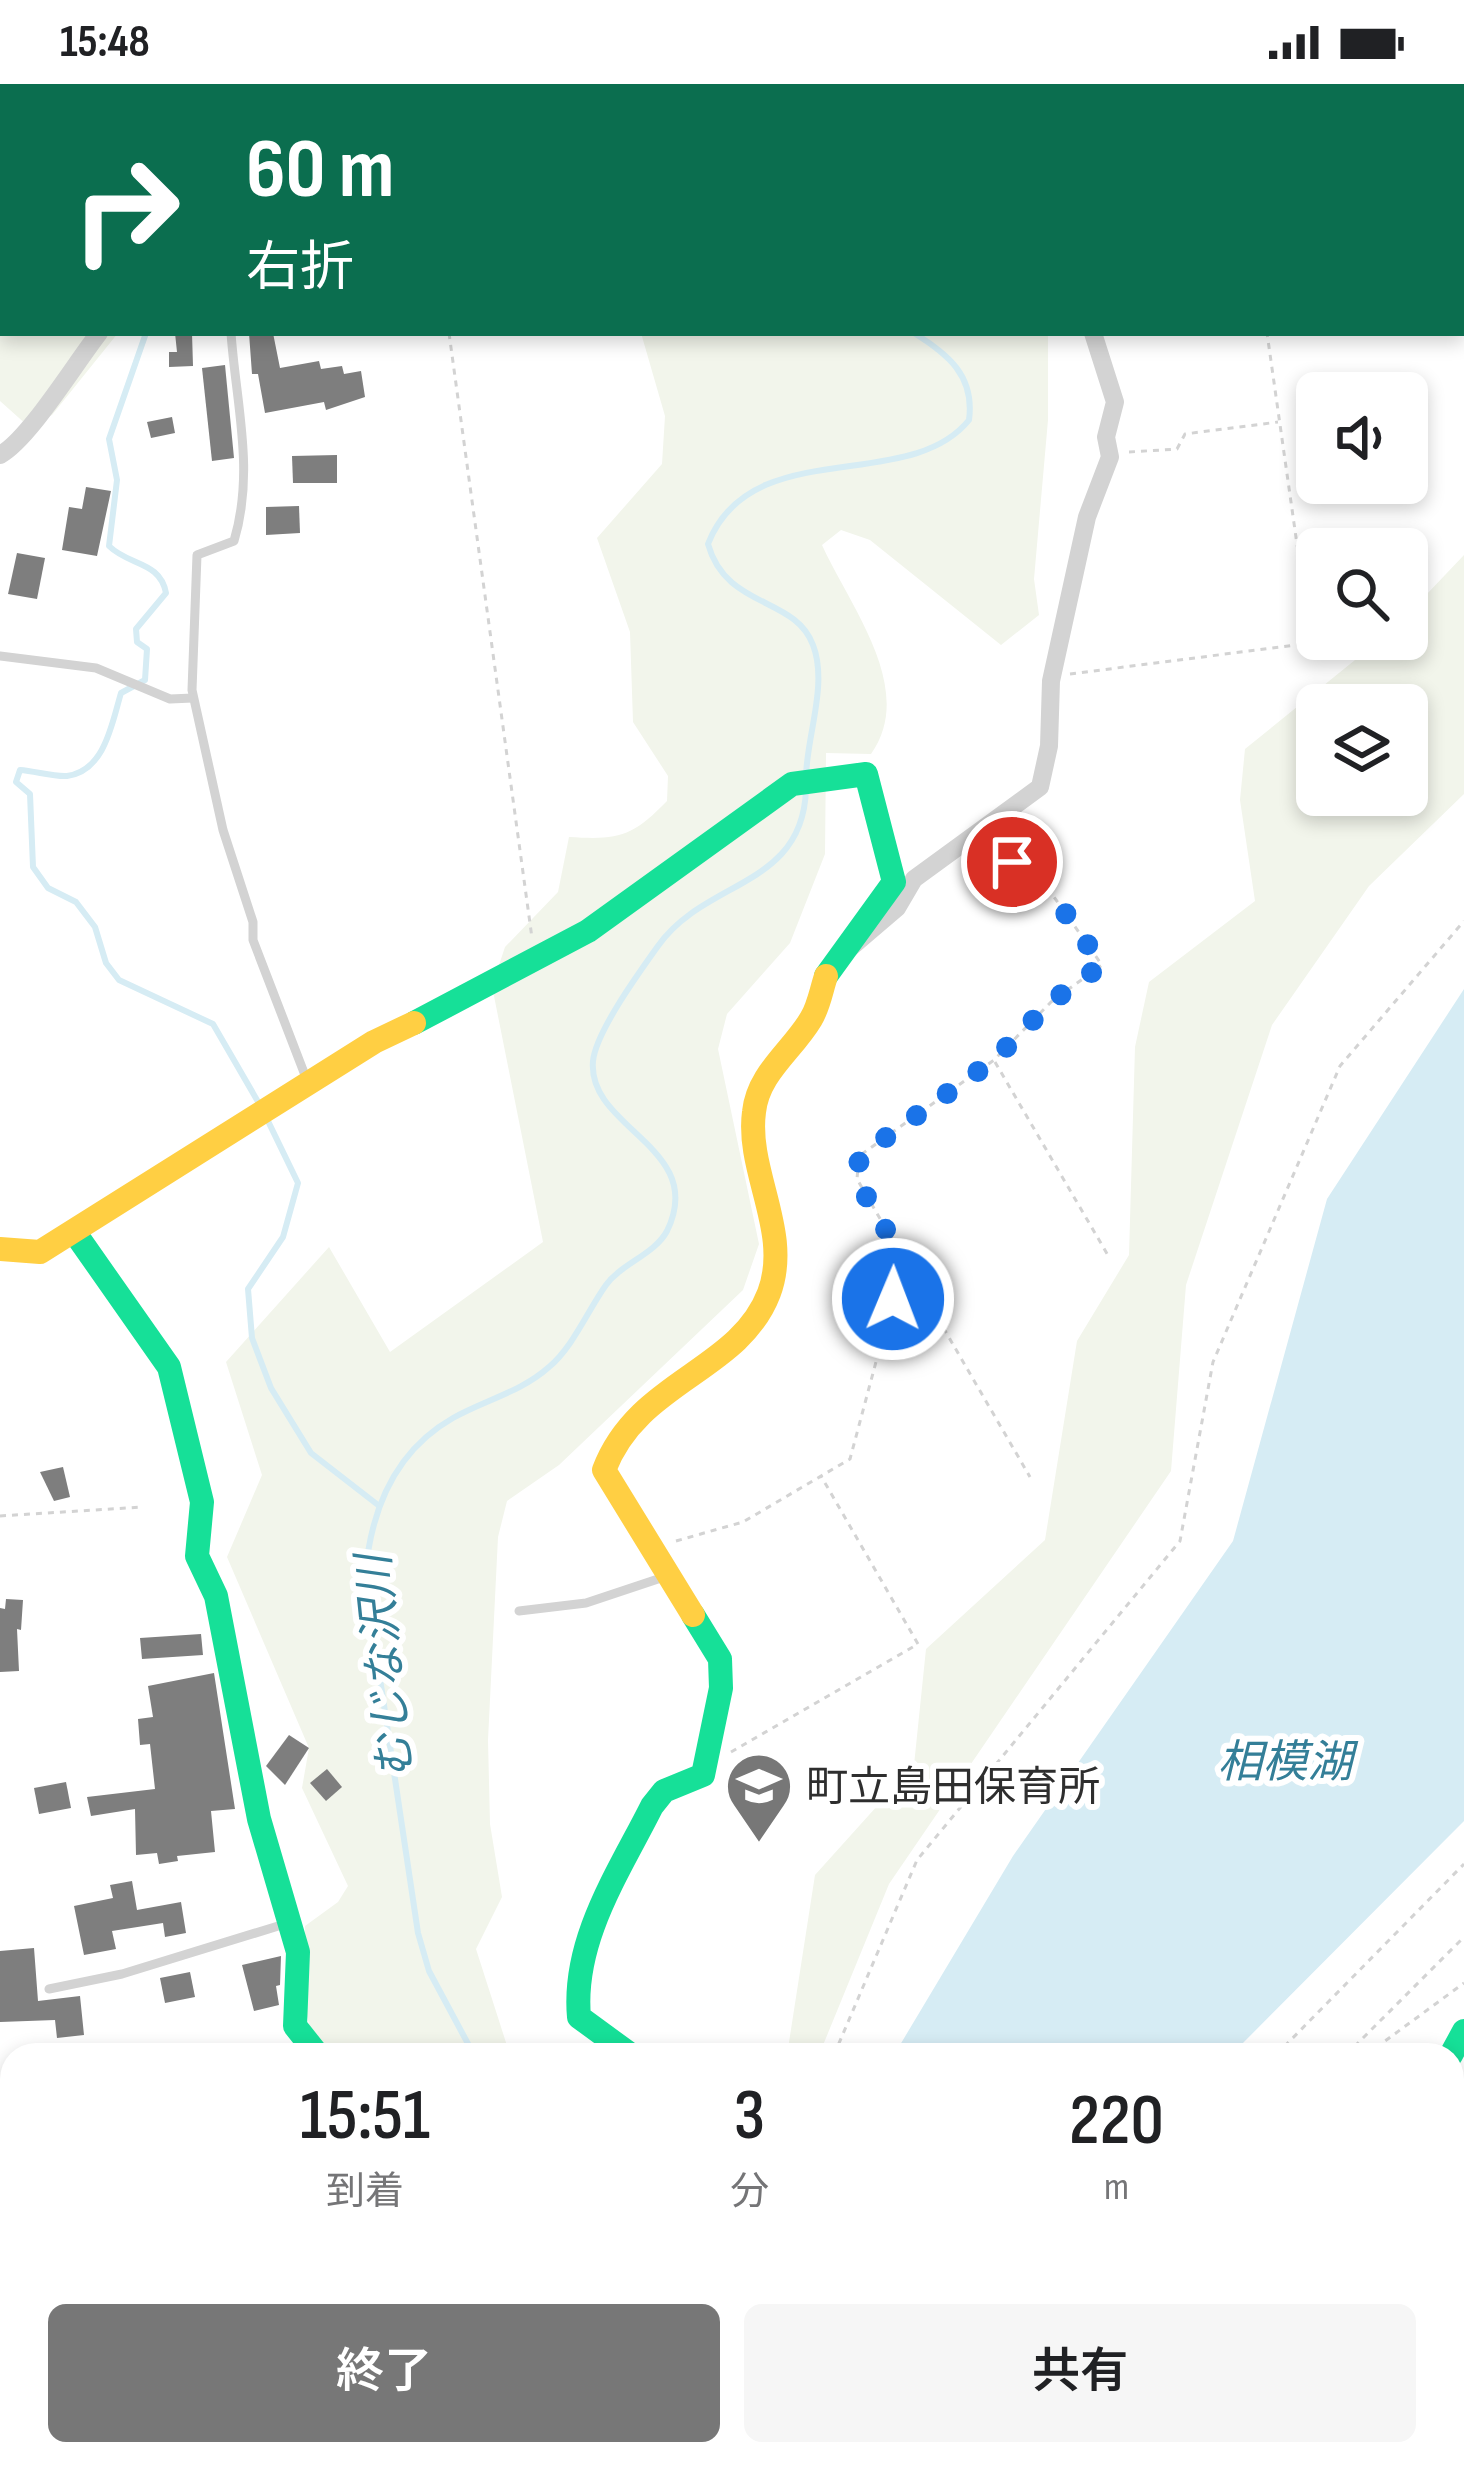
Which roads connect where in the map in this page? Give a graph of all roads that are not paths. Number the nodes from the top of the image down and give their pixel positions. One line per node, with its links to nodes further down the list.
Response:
1 (97, 336): 4 (street)
2 (231, 336): 6 (lane)
3 (1094, 336): 7 (street)
4 (0, 455)
5 (0, 656): 6 (lane)
6 (193, 698): 8 (lane)
7 (844, 951): 8 (street); 11 (street)
8 (308, 1083): 9 (street)
9 (76, 1232): 10 (street); 13 (street)
10 (0, 1250)
11 (669, 1575): 12 (lane); 16 (street)
12 (519, 1611)
13 (288, 1923): 14 (lane); 15 (street)
14 (49, 1989)
15 (308, 2043)
16 (615, 2043)

